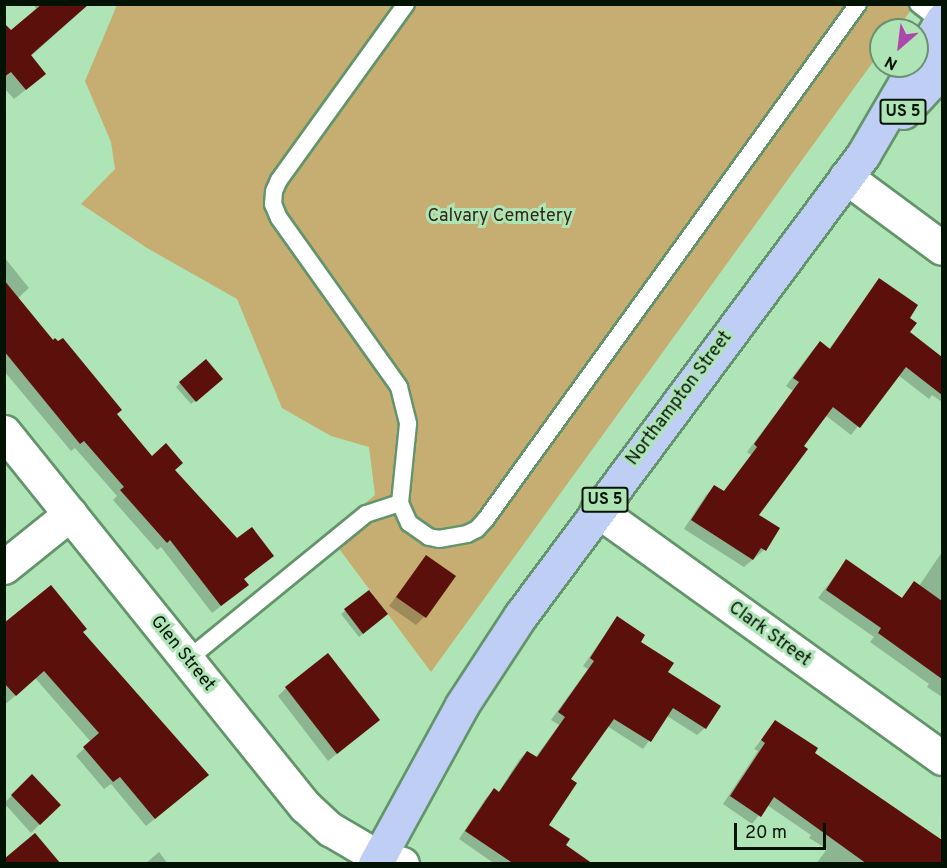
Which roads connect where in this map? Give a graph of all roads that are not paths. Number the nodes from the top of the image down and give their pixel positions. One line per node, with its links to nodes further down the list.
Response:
1 (406, 4): 8 (lane)
2 (858, 4): 8 (lane)
3 (942, 70): 5 (main road, Northampton Street / US 5)
4 (907, 78): 5 (main road, Northampton Street / US 5)
5 (854, 166): 6 (street); 9 (main road, Northampton Street / US 5)
6 (942, 248)
7 (4, 432): 10 (street, Glen Street)
8 (400, 504): 12 (lane)
9 (597, 510): 13 (street, Clark Street); 14 (main road, Northampton Street / US 5)
10 (70, 514): 11 (street); 12 (street, Glen Street)
11 (4, 567)
12 (187, 660): 14 (street, Glen Street)
13 (942, 758)
14 (385, 861)

